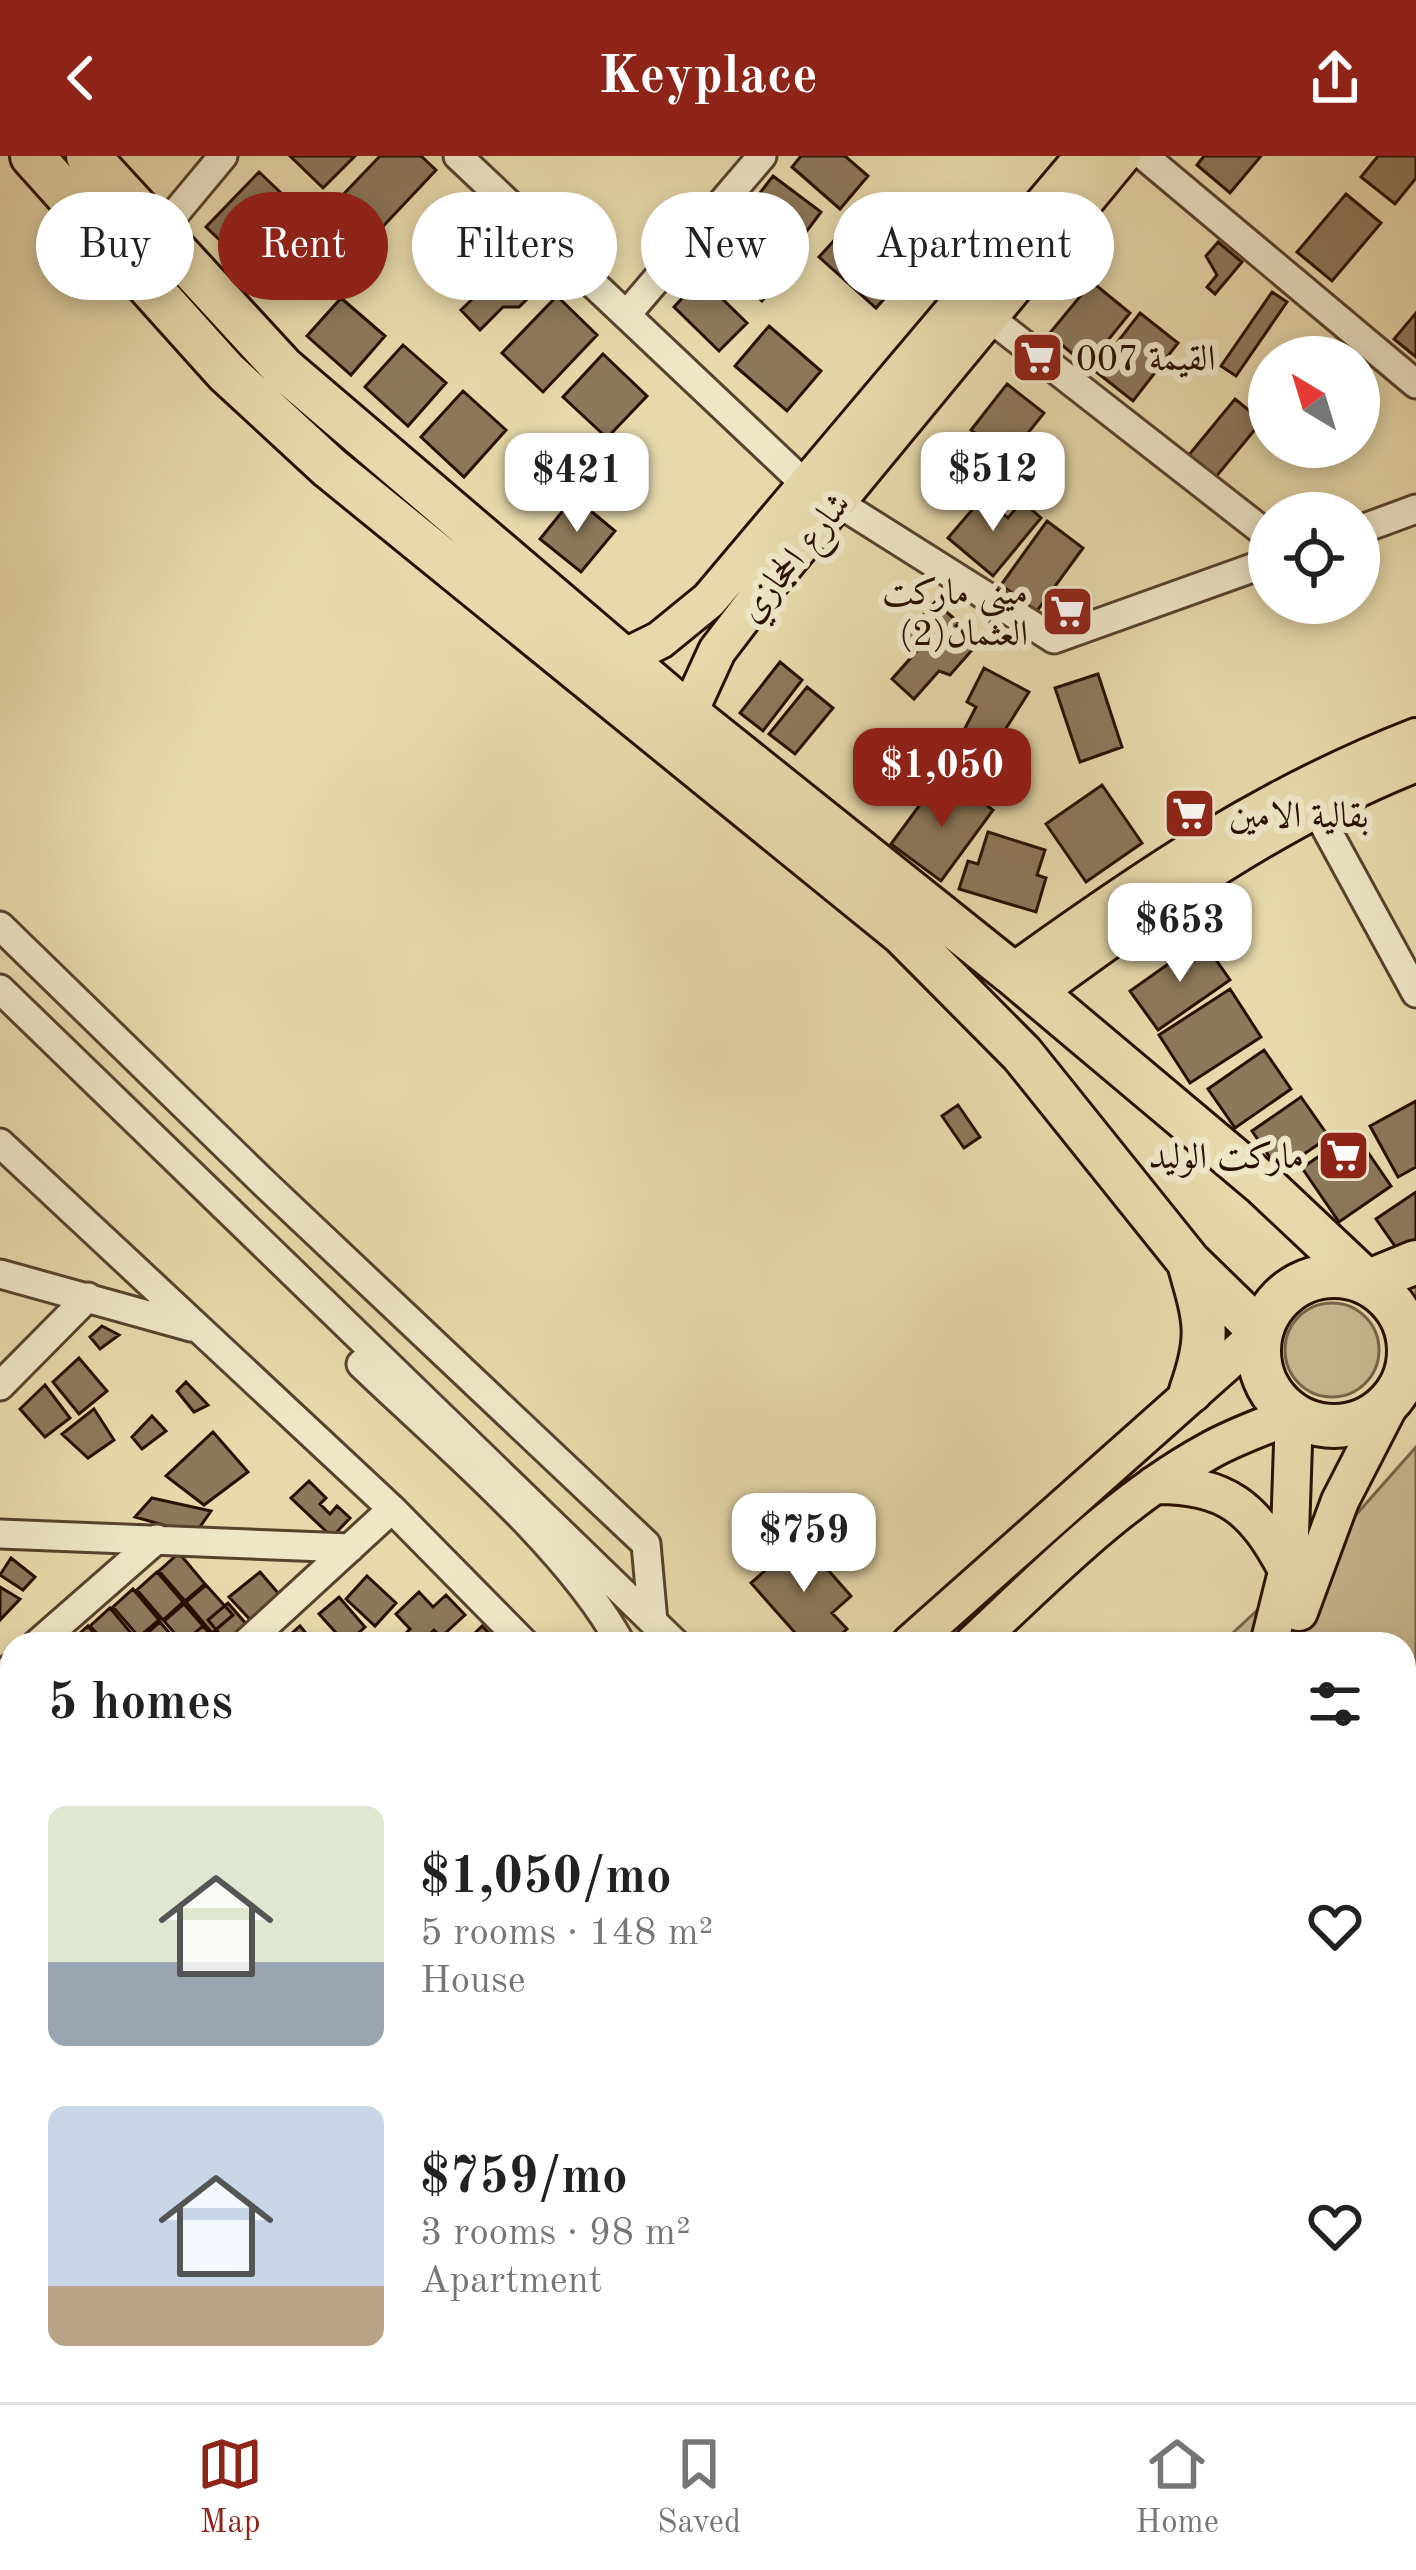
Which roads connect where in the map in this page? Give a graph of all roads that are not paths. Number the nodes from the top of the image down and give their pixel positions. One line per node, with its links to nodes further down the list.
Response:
1 (32, 156): 20 (highway)
2 (88, 156): 9 (highway)
3 (223, 156): 10 (street)
4 (458, 156): 12 (street)
5 (762, 156): 12 (street)
6 (1084, 156): 15 (main road)
7 (1122, 156): 13 (main road, شارع الحجازي)
8 (1144, 156): 14 (street)
9 (120, 192)
10 (193, 192)
11 (194, 272): 20 (highway)
12 (626, 314): 15 (street)
13 (990, 318): 15 (main road, شارع الحجازي); 17 (street)
14 (1416, 384)
15 (822, 493): 19 (street); 20 (main road); 21 (main road, شارع الحجازي)
16 (1416, 509): 18 (street)
17 (1248, 520)
18 (1380, 522)
19 (1248, 570)
20 (609, 671): 21 (highway)
21 (675, 727): 26 (highway); 31 (highway)
22 (1416, 736): 26 (main road)
23 (1416, 763): 24 (main road)
24 (1316, 810): 26 (main road); 28 (street)
25 (0, 926): 48 (street)
26 (1024, 983): 34 (highway)
27 (0, 989): 48 (street)
28 (1415, 989)
29 (0, 1014): 52 (street)
30 (2, 1148): 36 (street)
31 (1189, 1262): 37 (highway); 39 (highway)
32 (1416, 1262): 34 (highway)
33 (0, 1274): 35 (street)
34 (1367, 1282): 37 (highway); 40 (highway)
35 (88, 1297): 36 (street); 38 (street)
36 (194, 1328): 43 (street)
37 (1262, 1332): 39 (main road); 41 (highway)
38 (0, 1386)
39 (1191, 1391): 54 (main road)
40 (1405, 1391): 41 (highway); 57 (main road)
41 (1294, 1414): 42 (main road); 47 (main road)
42 (1154, 1485): 47 (main road); 55 (main road)
43 (392, 1509): 46 (street); 51 (street)
44 (0, 1534): 45 (street)
45 (157, 1539): 46 (street); 49 (street)
46 (350, 1548): 50 (street)
47 (1287, 1570): 56 (main road)
48 (653, 1622): 53 (street)
49 (51, 1632)
50 (258, 1632)
51 (513, 1632)
52 (613, 1632)
53 (663, 1632)
54 (923, 1632)
55 (986, 1632)
56 (1281, 1632)
57 (1285, 1632)

